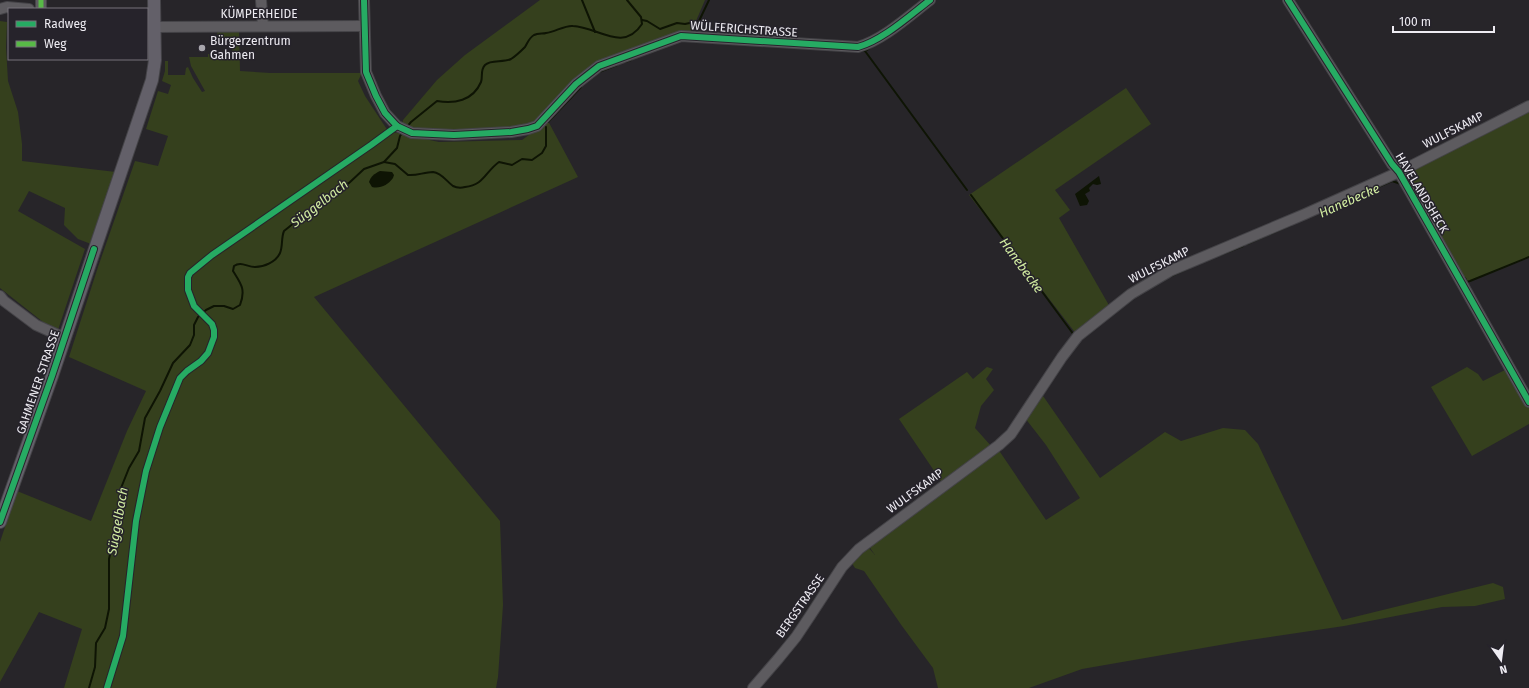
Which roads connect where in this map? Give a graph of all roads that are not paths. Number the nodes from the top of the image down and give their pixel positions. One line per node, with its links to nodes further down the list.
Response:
1 (154, 0): 8 (main road, GAHMENER STRASSE)
2 (261, 0): 9 (street)
3 (364, 0): 10 (street, WÜLFERICHSTRASSE)
4 (930, 0): 10 (street, WÜLFERICHSTRASSE)
5 (1288, 0): 12 (street, HAVELANDSHECK)
6 (18, 8): 7 (street)
7 (0, 9)
8 (152, 24): 9 (street, KÜMPERHEIDE); 14 (main road, GAHMENER STRASSE)
9 (263, 26): 10 (street, KÜMPERHEIDE)
10 (364, 26)
11 (1529, 106): 12 (street, WULFSKAMP)
12 (1398, 172): 15 (street, HAVELANDSHECK); 17 (street, WULFSKAMP)
13 (0, 296): 14 (street)
14 (65, 338): 16 (main road, GAHMENER STRASSE)
15 (1529, 402)
16 (0, 520)
17 (870, 541): 18 (street, BERGSTRASSE)
18 (753, 688)

